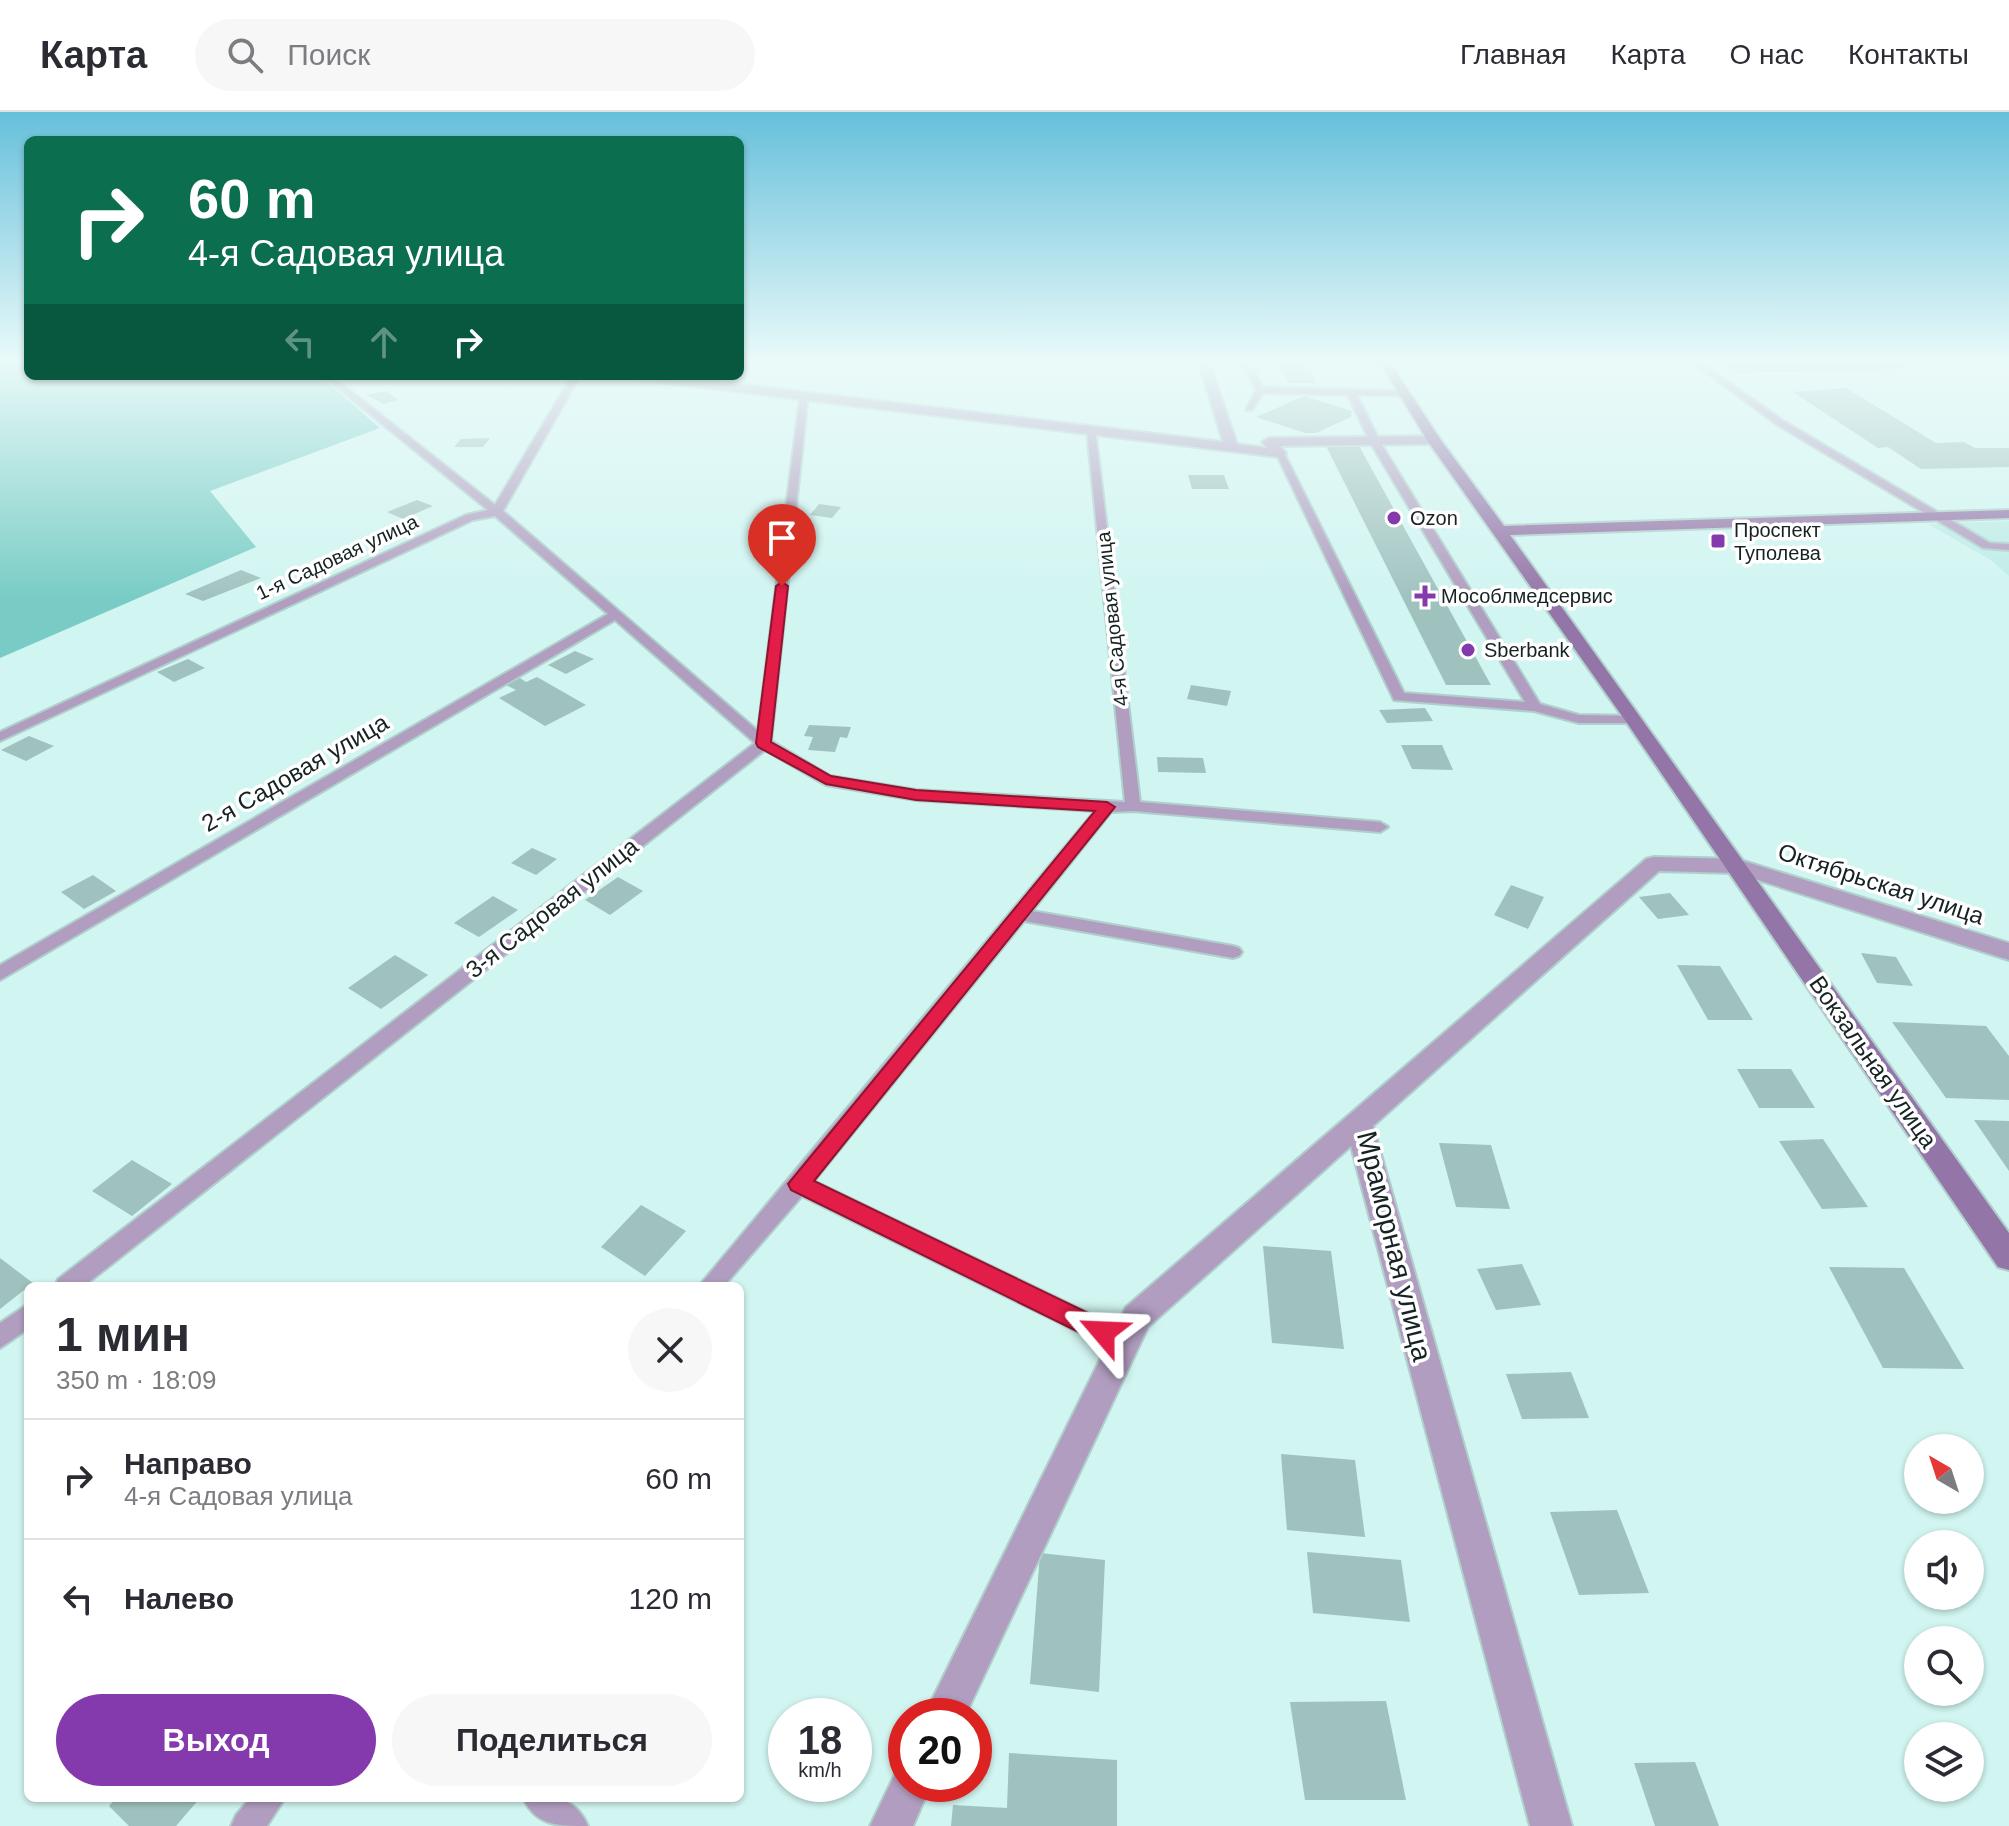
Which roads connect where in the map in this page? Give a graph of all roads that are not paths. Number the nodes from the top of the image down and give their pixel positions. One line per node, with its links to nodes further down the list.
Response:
1 (408, 441): 13 (lane)
2 (538, 441): 13 (lane)
3 (800, 441): 22 (lane)
4 (1093, 441): 23 (lane, 4-я Садовая улица)
5 (1179, 441): 11 (street)
6 (1229, 441): 11 (street)
7 (1405, 441): 10 (street)
8 (1435, 441): 16 (main road, Вокзальная улица)
9 (1811, 441): 15 (lane)
10 (1375, 442): 12 (street); 19 (lane)
11 (1231, 447): 12 (street)
12 (1279, 453): 19 (lane)
13 (497, 512): 18 (lane); 21 (lane, 1-я Садовая улица)
14 (2009, 514): 15 (main road)
15 (1938, 516): 16 (main road); 17 (lane)
16 (1501, 531): 20 (main road, Вокзальная улица)
17 (2009, 547)
18 (615, 615): 22 (lane); 30 (lane, 2-я Садовая улица)
19 (1535, 707): 20 (lane)
20 (1635, 720): 26 (main road, Вокзальная улица)
21 (0, 737)
22 (764, 743): 24 (lane); 34 (lane, 3-я Садовая улица)
23 (1133, 806): 24 (lane); 25 (lane)
24 (1107, 807): 27 (lane)
25 (1380, 827)
26 (1737, 866): 29 (street, Октябрьская улица); 31 (street, Мраморная улица); 33 (main road, Вокзальная улица)
27 (1018, 914): 28 (lane); 32 (lane)
28 (1233, 952)
29 (2009, 952)
30 (0, 973)
31 (1358, 1123): 39 (street); 46 (street, Мраморная улица)
32 (799, 1184): 35 (lane); 37 (lane)
33 (2009, 1257)
34 (71, 1282)
35 (713, 1282)
36 (24, 1318): 38 (lane)
37 (1103, 1332)
38 (0, 1337)
39 (953, 1698)
40 (267, 1802): 43 (lane)
41 (543, 1802): 44 (lane)
42 (902, 1802): 45 (street)
43 (247, 1826)
44 (572, 1826)
45 (891, 1826)
46 (1551, 1826)

